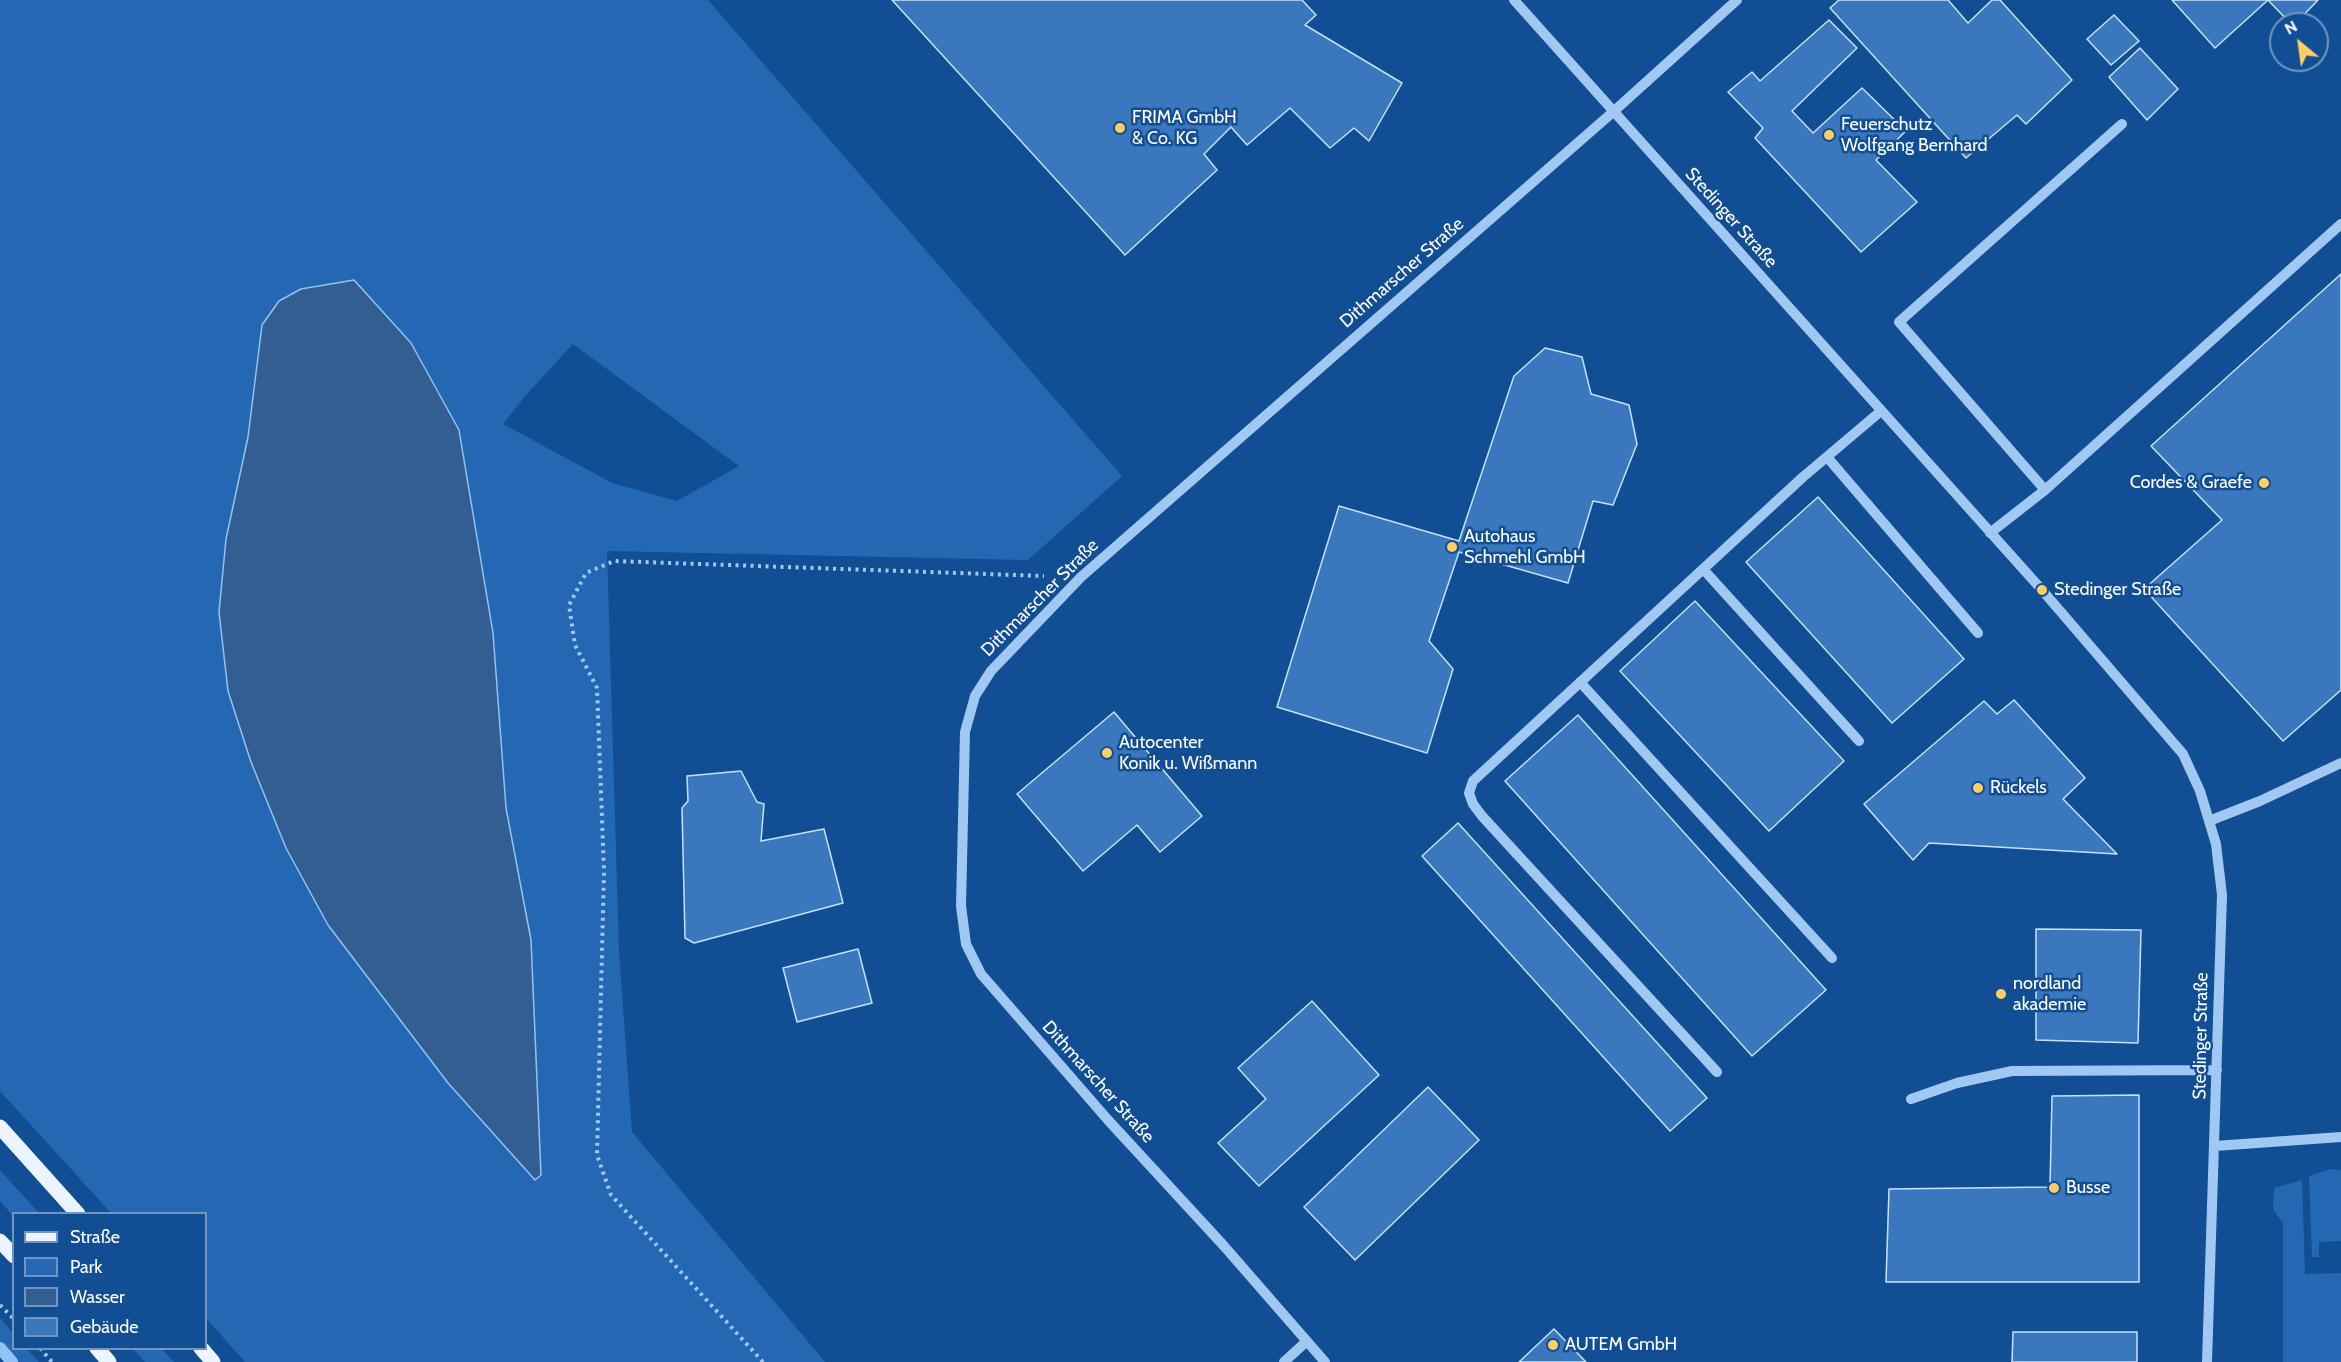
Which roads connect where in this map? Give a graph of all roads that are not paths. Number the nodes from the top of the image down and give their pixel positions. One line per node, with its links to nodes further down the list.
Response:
1 (1514, 0): 3 (street, Stedinger Straße)
2 (1737, 0): 3 (street, Dithmarscher Straße)
3 (1613, 112): 6 (street, Stedinger Straße); 26 (street, Dithmarscher Straße)
4 (2122, 124): 8 (street)
5 (2341, 224): 8 (street)
6 (1881, 411): 7 (street); 9 (street, Stedinger Straße)
7 (1827, 457): 10 (street); 11 (street)
8 (2045, 490): 9 (street)
9 (1990, 533): 15 (street, Stedinger Straße)
10 (1703, 569): 12 (street); 13 (street)
11 (1978, 633)
12 (1580, 682): 16 (street); 18 (street)
13 (1859, 741)
14 (2341, 763): 15 (street)
15 (2209, 821): 17 (street, Stedinger Straße)
16 (1832, 958)
17 (2217, 1070): 19 (street); 22 (street, Stedinger Straße)
18 (1718, 1072)
19 (1911, 1099)
20 (0, 1127): 23 (main road)
21 (2341, 1137): 22 (street)
22 (2215, 1146): 33 (street, Stedinger Straße)
23 (76, 1212)
24 (0, 1241): 25 (main road)
25 (12, 1254)
26 (1307, 1341): 31 (street); 32 (street, Dithmarscher Straße)
27 (99, 1350): 29 (main road)
28 (203, 1350): 30 (main road)
29 (109, 1362)
30 (213, 1362)
31 (1284, 1362)
32 (1325, 1362)
33 (2208, 1362)

